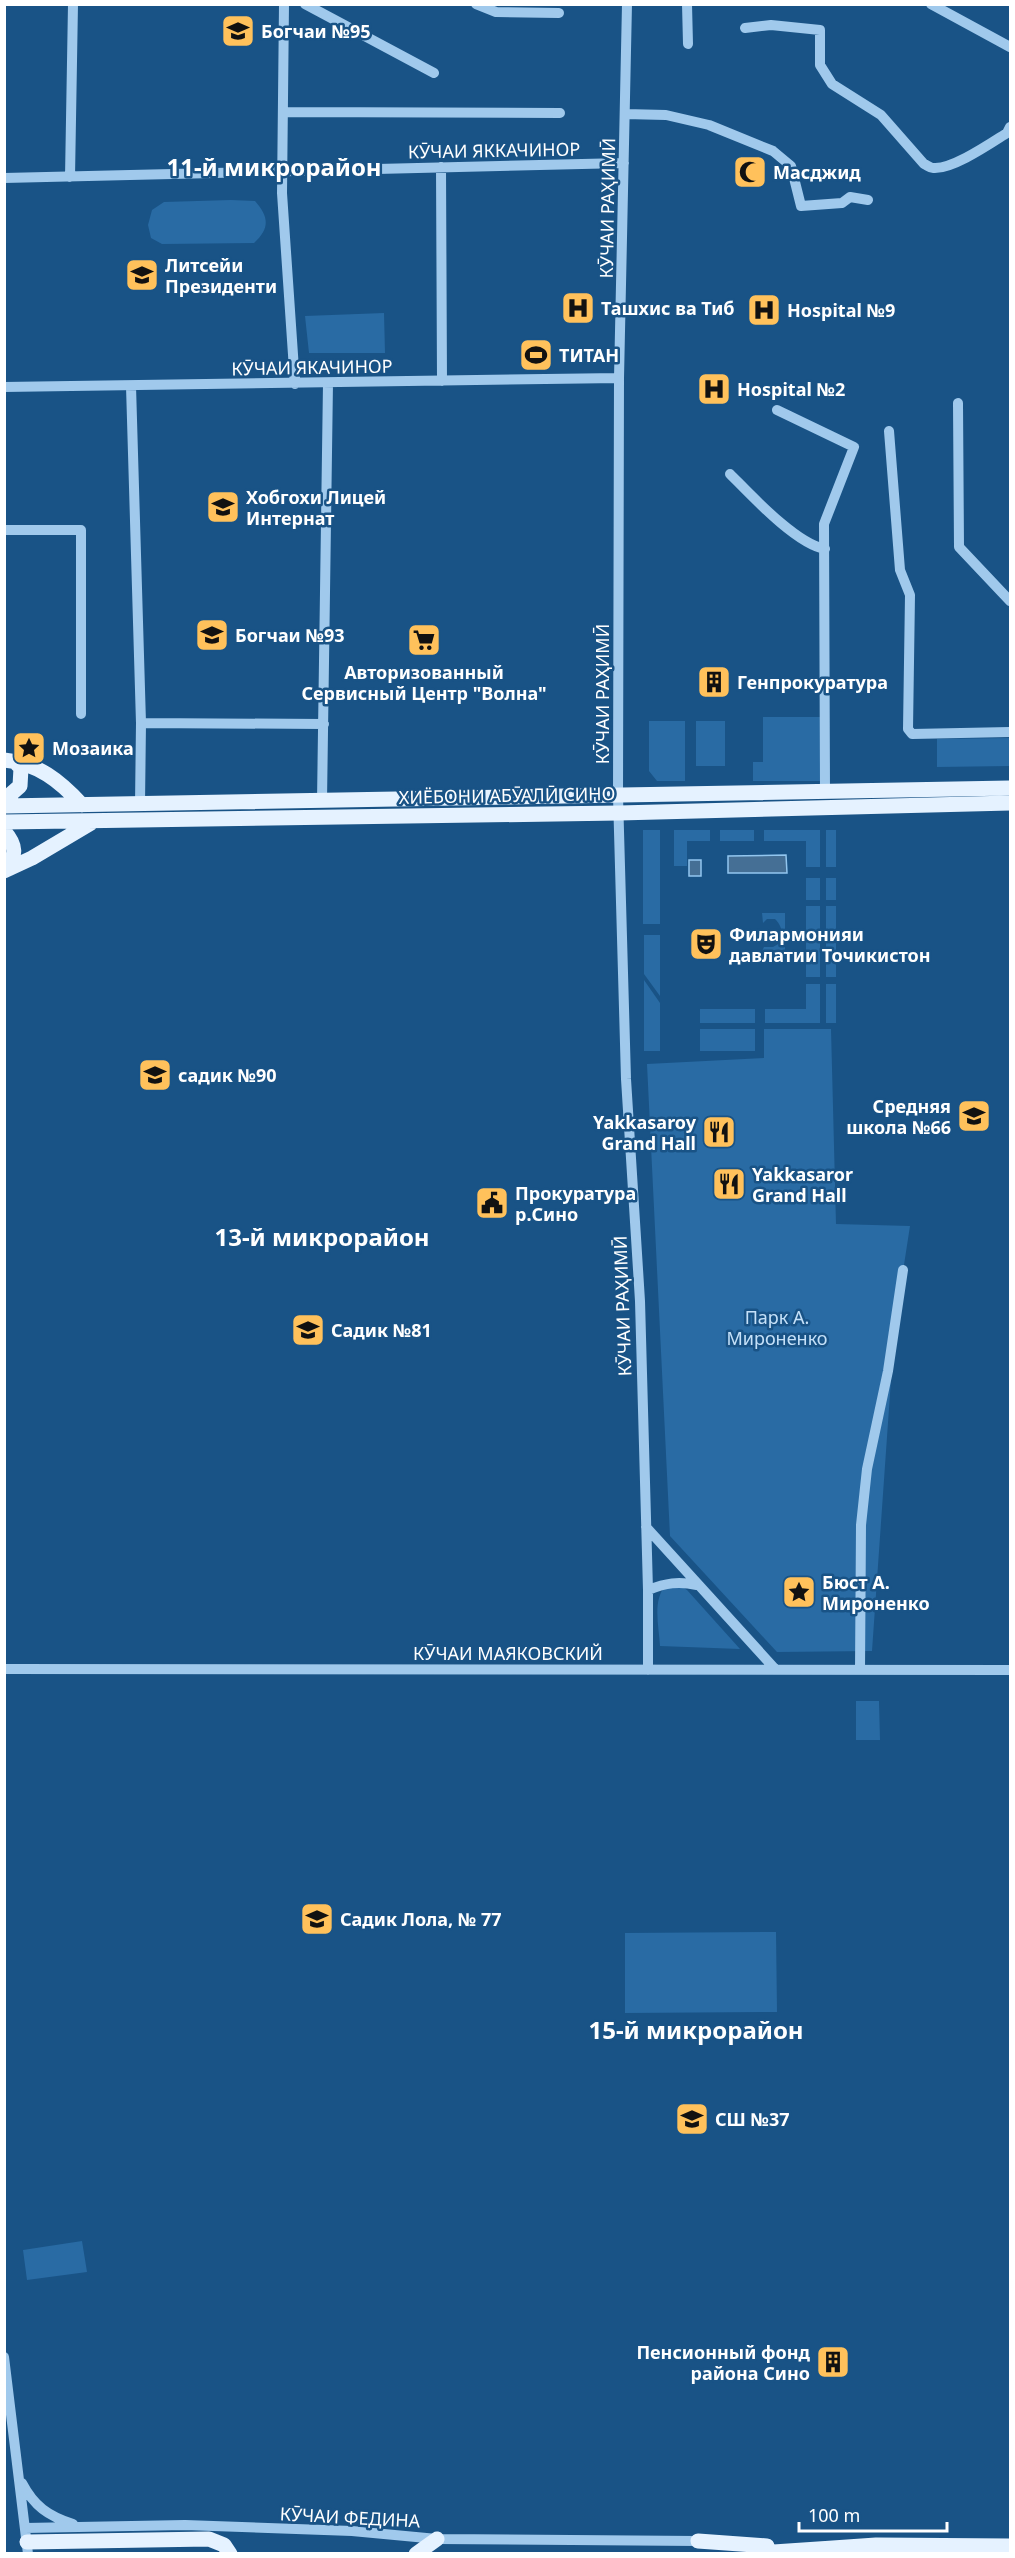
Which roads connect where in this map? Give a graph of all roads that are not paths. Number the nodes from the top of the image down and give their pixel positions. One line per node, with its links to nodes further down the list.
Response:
1 (73, 4): 20 (street)
2 (284, 4): 13 (street)
3 (305, 4): 12 (street)
4 (476, 4): 8 (street)
5 (627, 4): 15 (street, КӮЧАИ РАҲИМӢ)
6 (687, 4): 10 (street)
7 (931, 4): 11 (street)
8 (560, 13)
9 (745, 28): 16 (street)
10 (688, 44)
11 (1011, 47)
12 (434, 73)
13 (283, 112): 14 (street); 19 (street)
14 (560, 113)
15 (625, 114): 17 (street, КӮЧАИ РАҲИМӢ); 22 (street)
16 (1011, 127)
17 (624, 163): 18 (street, КӮЧАИ ЯККАЧИНОР); 23 (street, КӮЧАИ РАҲИМӢ)
18 (441, 167): 19 (street, КӮЧАИ ЯККАЧИНОР); 24 (street)
19 (282, 172): 20 (street, КӮЧАИ ЯККАЧИНОР); 26 (street)
20 (70, 177): 21 (street, КӮЧАИ ЯККАЧИНОР)
21 (4, 178)
22 (868, 200)
23 (620, 378): 24 (street, КӮЧАИ ЯКАЧИНОР); 43 (street, КӮЧАИ РАҲИМӢ)
24 (442, 381): 25 (street, КӮЧАИ ЯКАЧИНОР)
25 (328, 383): 26 (street, КӮЧАИ ЯКАЧИНОР); 38 (street)
26 (295, 384): 27 (street, КӮЧАИ ЯКАЧИНОР)
27 (131, 386): 28 (street, КӮЧАИ ЯКАЧИНОР); 37 (street)
28 (4, 387)
29 (958, 403): 35 (street)
30 (777, 410): 34 (street)
31 (889, 431): 39 (street)
32 (730, 474): 34 (street)
33 (4, 530): 36 (street)
34 (825, 549): 42 (street)
35 (1011, 601)
36 (81, 714)
37 (141, 723): 38 (street); 47 (street)
38 (324, 724): 45 (street)
39 (1011, 732)
40 (10, 761): 44 (main road); 48 (main road)
41 (1011, 788): 42 (main road, ХИЁБОНИ АБӮАЛӢ СИНО)
42 (825, 791): 43 (main road, ХИЁБОНИ АБӮАЛӢ СИНО)
43 (618, 796): 45 (main road, ХИЁБОНИ АБӮАЛӢ СИНО); 50 (street, КӮЧАИ РАҲИМӢ)
44 (4, 800)
45 (322, 801): 47 (main road, ХИЁБОНИ АБӮАЛӢ СИНО)
46 (1011, 803): 50 (main road, ХИЁБОНИ АБӮАЛӢ СИНО)
47 (140, 804): 48 (main road, ХИЁБОНИ АБӮАЛӢ СИНО)
48 (82, 805): 49 (main road, ХИЁБОНИ АБӮАЛӢ СИНО)
49 (4, 806)
50 (620, 813): 52 (main road, ХИЁБОНИ АБӮАЛӢ СИНО); 56 (street, КӮЧАИ РАҲИМӢ)
51 (4, 822): 52 (main road, ХИЁБОНИ АБӮАЛӢ СИНО)
52 (92, 822): 54 (main road)
53 (4, 831): 54 (main road)
54 (4, 871)
55 (903, 1269): 63 (street)
56 (646, 1527): 57 (street); 58 (street, КӮЧАИ РАҲИМӢ)
57 (697, 1585): 58 (street); 61 (street)
58 (648, 1590): 60 (street, КӮЧАИ РАҲИМӢ)
59 (4, 1669): 60 (street, КӮЧАИ МАЯКОВСКИЙ)
60 (648, 1670): 61 (street, КӮЧАИ МАЯКОВСКИЙ)
61 (776, 1670): 63 (street, КӮЧАИ МАЯКОВСКИЙ)
62 (1011, 1670): 63 (street, КӮЧАИ МАЯКОВСКИЙ)
63 (860, 1671)
64 (4, 2357): 65 (street)
65 (19, 2477): 66 (street); 68 (street)
66 (84, 2527): 67 (street, КӮЧАИ ФЕДИНА); 68 (street, КӮЧАИ ФЕДИНА)
67 (437, 2539): 69 (street, КӮЧАИ ФЕДИНА); 73 (main road)
68 (26, 2541): 72 (main road)
69 (698, 2541): 71 (main road)
70 (1011, 2546): 71 (main road)
71 (794, 2550): 74 (main road)
72 (230, 2553)
73 (416, 2553)
74 (753, 2553)

